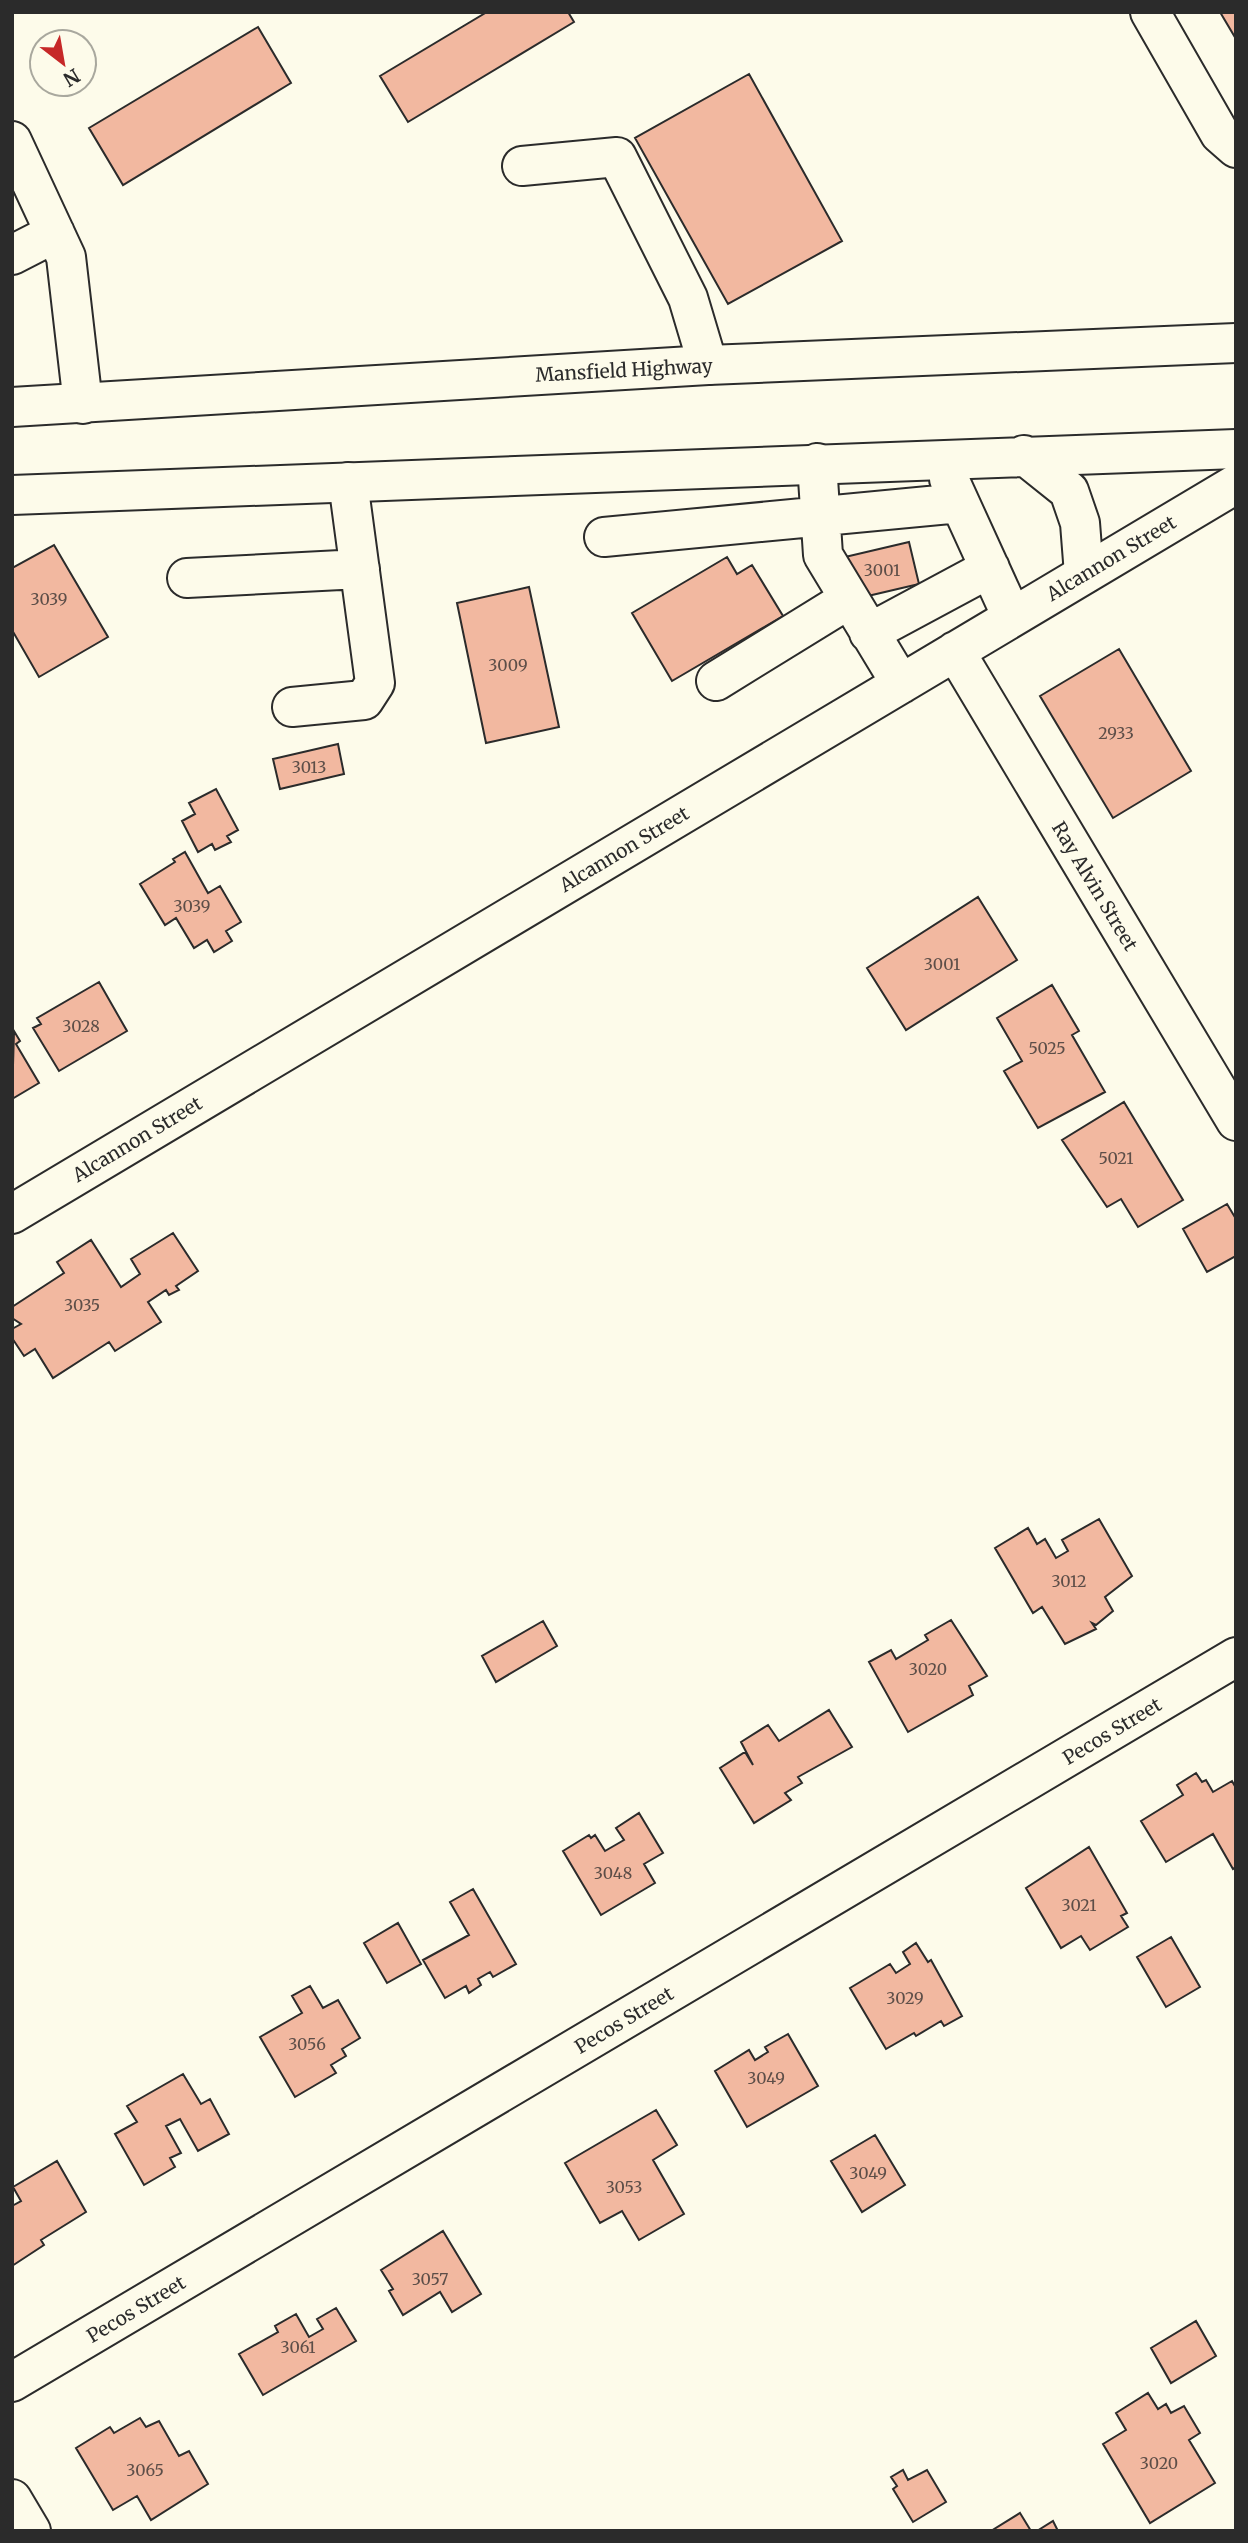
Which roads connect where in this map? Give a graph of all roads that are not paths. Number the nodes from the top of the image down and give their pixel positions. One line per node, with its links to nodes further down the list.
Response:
1 (1150, 12): 3 (street)
2 (12, 141): 5 (street)
3 (1236, 148)
4 (522, 166): 8 (street)
5 (55, 233): 6 (street); 9 (street)
6 (12, 255)
7 (1236, 342): 8 (street, Mansfield Highway)
8 (708, 365): 9 (street, Mansfield Highway)
9 (83, 404): 10 (street, Mansfield Highway)
10 (12, 407)
11 (1236, 449): 12 (street)
12 (1024, 455): 13 (street); 23 (street)
13 (940, 459): 14 (street); 18 (street)
14 (817, 463): 15 (street); 19 (street)
15 (348, 482): 17 (street); 22 (street)
16 (1236, 484): 23 (street, Alcannon Street)
17 (12, 495)
18 (960, 503): 19 (street); 21 (street)
19 (820, 517): 20 (street); 25 (street)
20 (604, 537)
21 (990, 568): 26 (street); 27 (street)
22 (360, 569): 24 (street); 31 (street)
23 (1084, 574): 26 (street, Alcannon Street)
24 (187, 578)
25 (849, 599): 27 (street); 29 (street)
26 (1012, 617): 28 (street, Alcannon Street)
27 (869, 633): 30 (street)
28 (955, 651): 30 (street, Alcannon Street); 32 (street, Ray Alvin Street)
29 (716, 681)
30 (901, 684): 33 (street, Alcannon Street)
31 (292, 707)
32 (1236, 1121)
33 (12, 1214)
34 (1236, 1657): 35 (street, Pecos Street)
35 (12, 2382)
36 (12, 2499): 37 (street)
37 (31, 2531)

